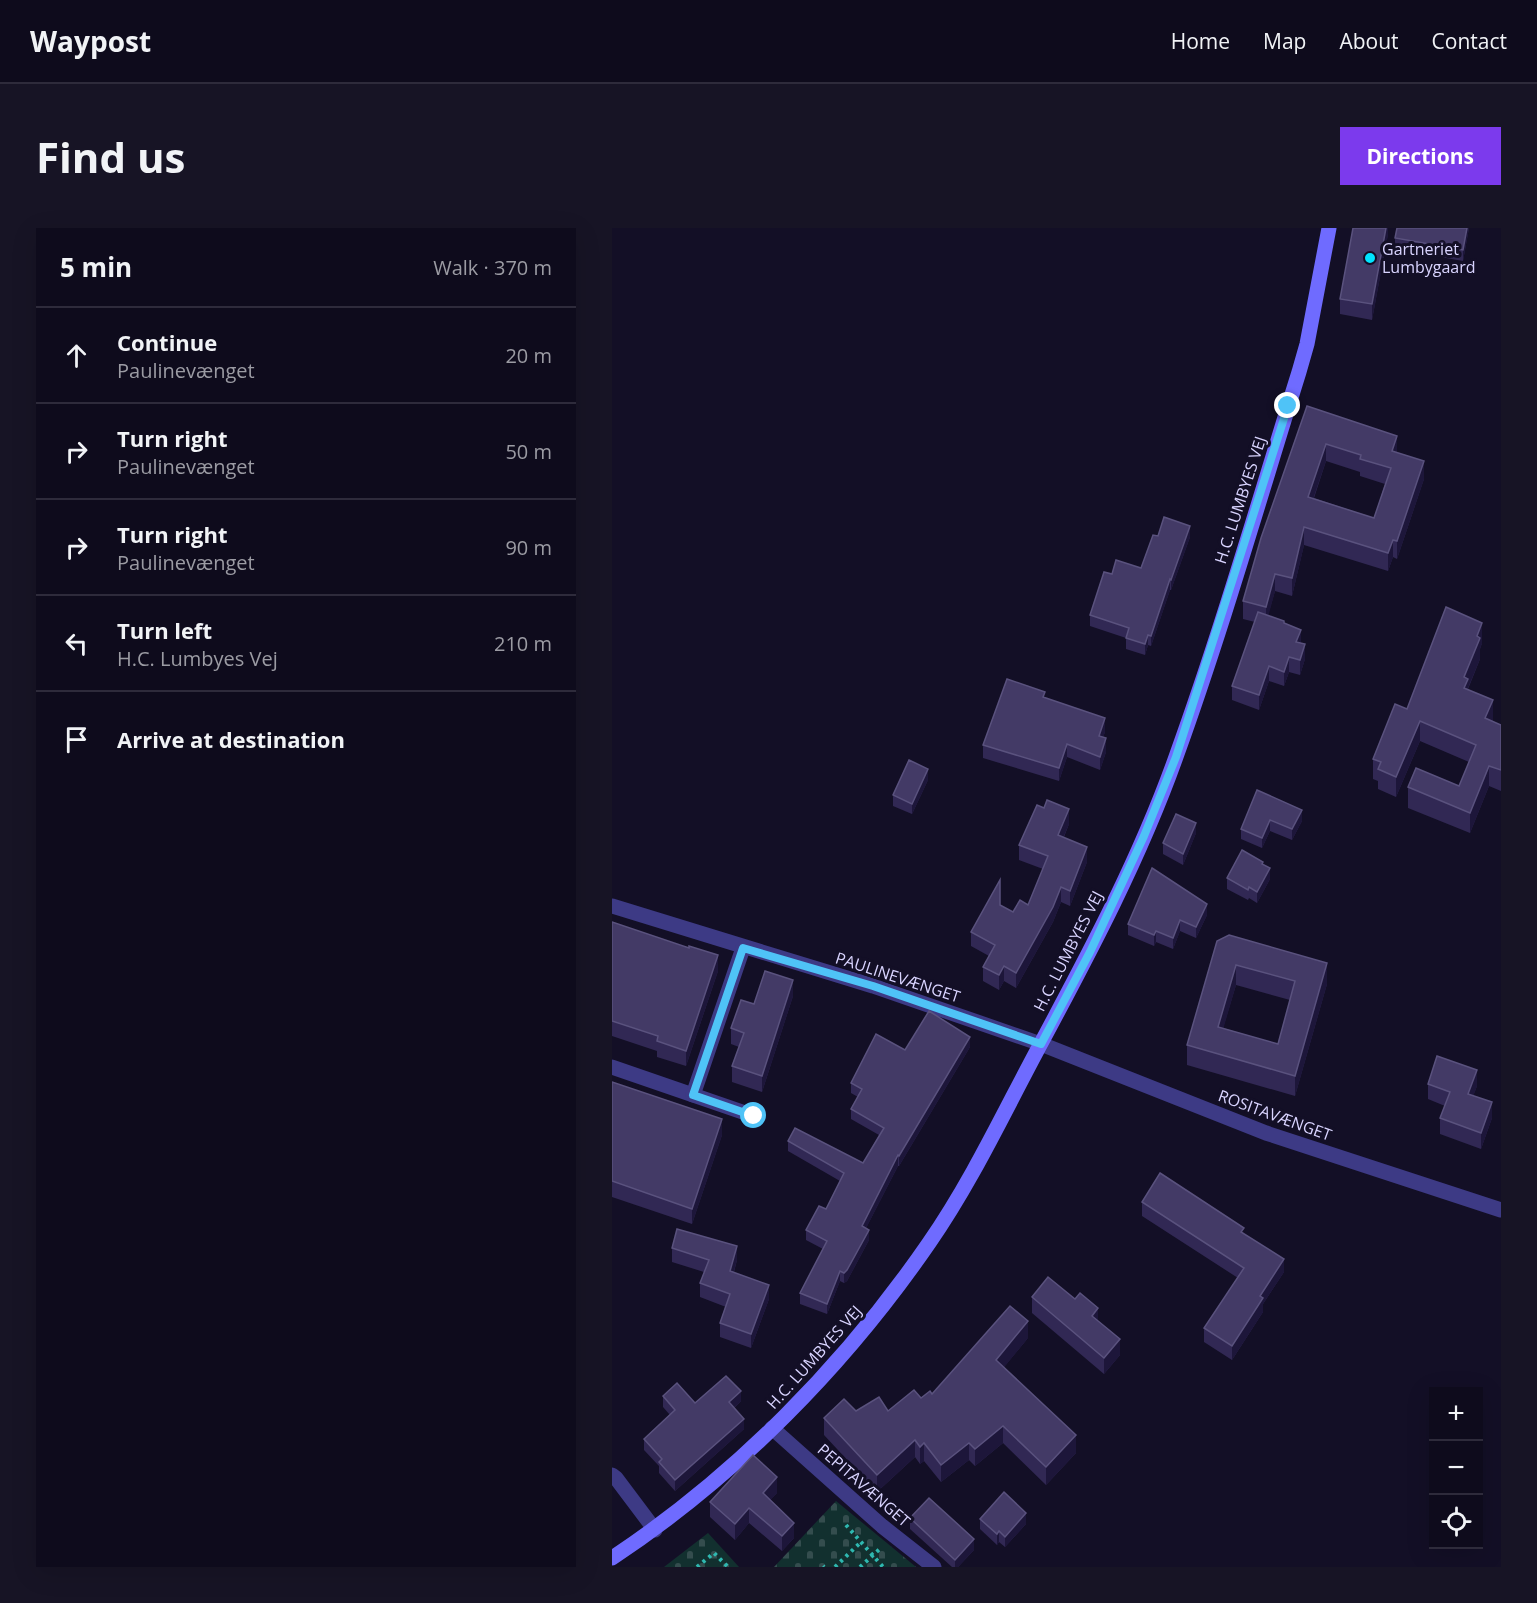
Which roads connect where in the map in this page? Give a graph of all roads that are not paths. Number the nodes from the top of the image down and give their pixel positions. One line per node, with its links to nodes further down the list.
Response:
1 (1329, 228): 4 (street, H.C. LUMBYES VEJ)
2 (612, 906): 3 (street, PAULINEVÆNGET)
3 (743, 948): 4 (street, PAULINEVÆNGET); 6 (street)
4 (1041, 1044): 8 (street, ROSITAVÆNGET); 9 (street, H.C. LUMBYES VEJ)
5 (612, 1066): 6 (street)
6 (693, 1095): 7 (street)
7 (754, 1116)
8 (1501, 1210)
9 (772, 1428): 11 (street, H.C. LUMBYES VEJ); 13 (street, PEPITAVÆNGET)
10 (612, 1475): 11 (street)
11 (655, 1530): 12 (street, H.C. LUMBYES VEJ)
12 (612, 1558)
13 (934, 1567)

